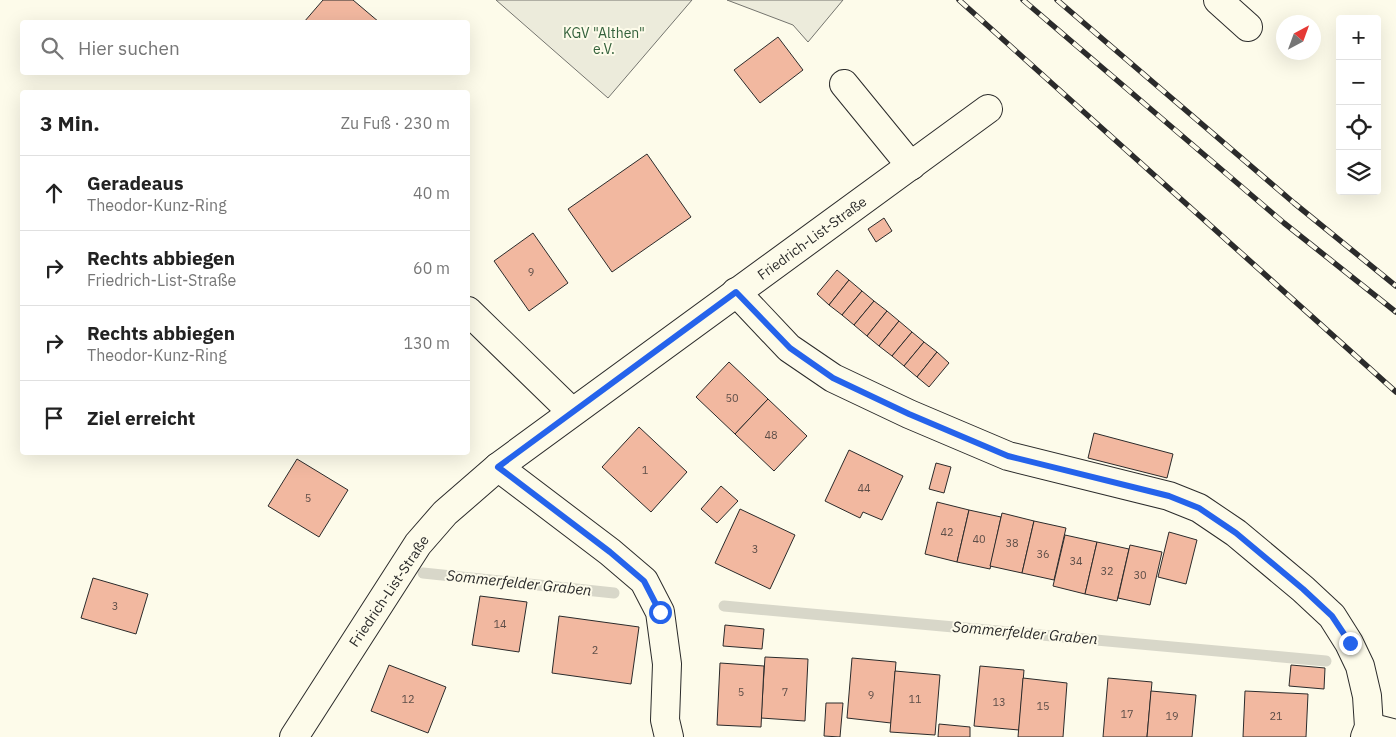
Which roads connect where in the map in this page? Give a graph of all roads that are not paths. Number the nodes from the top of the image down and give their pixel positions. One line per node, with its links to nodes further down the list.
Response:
1 (1218, 0): 2 (street)
2 (1248, 27)
3 (844, 84): 5 (street)
4 (988, 109): 5 (street, Friedrich-List-Straße)
5 (911, 166): 6 (street, Friedrich-List-Straße)
6 (736, 292): 8 (street, Friedrich-List-Straße); 10 (street)
7 (470, 313): 8 (street)
8 (572, 412): 9 (street, Friedrich-List-Straße)
9 (498, 467): 12 (street, Friedrich-List-Straße); 13 (street)
10 (1367, 732): 11 (street)
11 (1396, 734)
12 (294, 737)
13 (669, 737)

